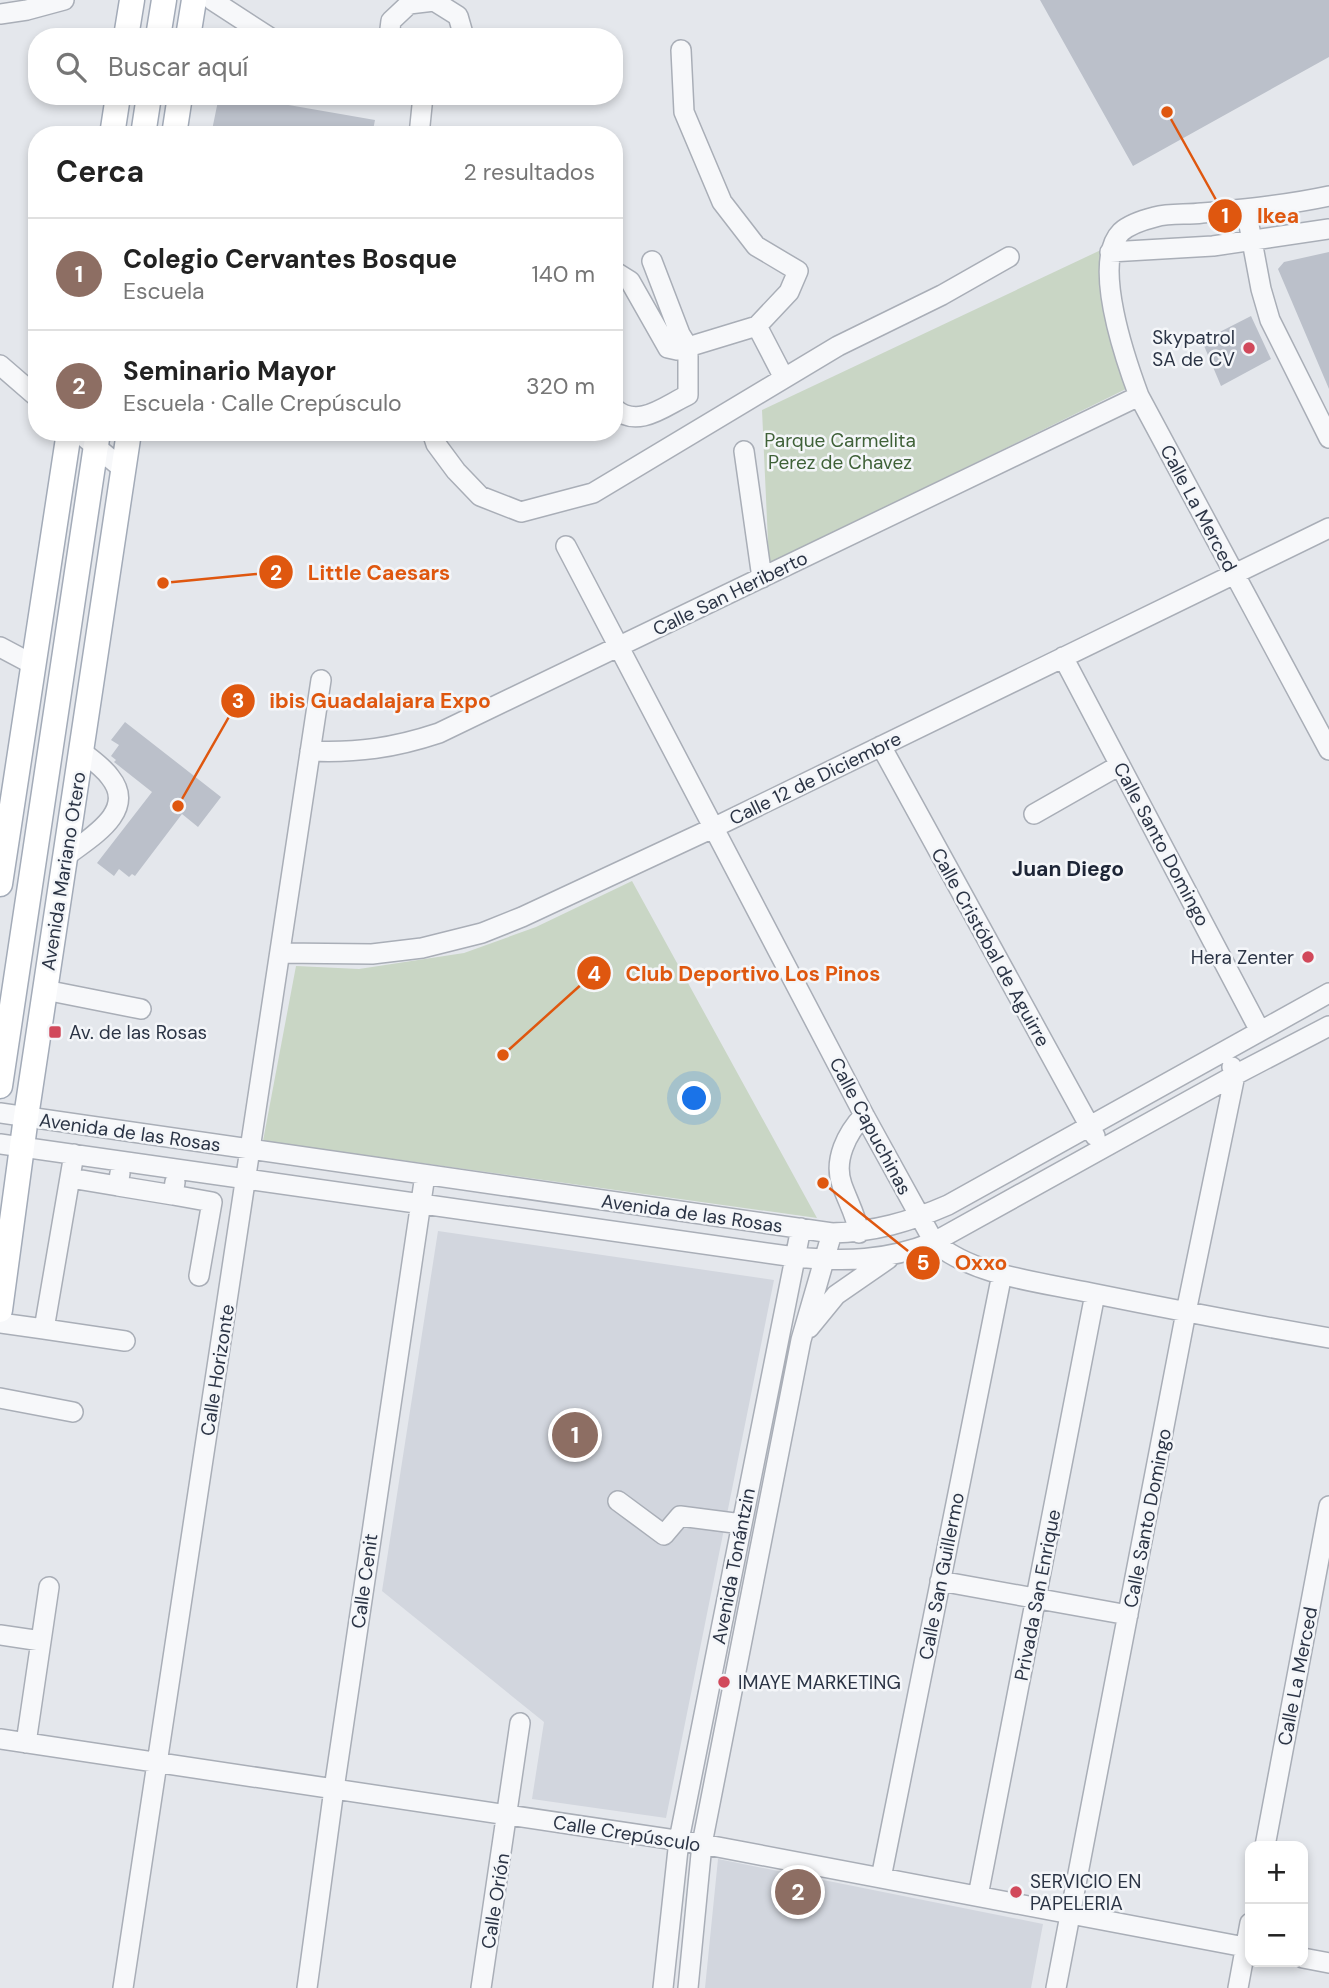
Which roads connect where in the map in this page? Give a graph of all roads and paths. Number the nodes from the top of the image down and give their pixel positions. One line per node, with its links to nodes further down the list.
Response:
1 (64, 0): 7 (street)
2 (132, 0): 8 (main road)
3 (164, 0): 9 (main road)
4 (194, 0): 10 (main road)
5 (212, 0): 11 (street)
6 (434, 0): 12 (street); 13 (street)
7 (0, 14)
8 (128, 28)
9 (160, 28)
10 (189, 28)
11 (255, 28)
12 (390, 28)
13 (461, 28)
14 (681, 50): 31 (street)
15 (117, 105): 19 (main road)
16 (148, 105): 20 (main road)
17 (179, 105): 21 (main road)
18 (422, 105): 22 (street)
19 (113, 126)
20 (144, 126)
21 (175, 126)
22 (420, 126)
23 (1329, 196): 24 (street)
24 (1246, 209): 26 (street); 27 (street)
25 (1329, 229): 26 (street)
26 (1251, 241): 27 (street); 38 (street)
27 (1110, 252): 36 (street, Calle La Merced)
28 (1009, 257): 34 (street)
29 (653, 261): 32 (street)
30 (623, 277): 32 (street)
31 (757, 326): 32 (street); 34 (street)
32 (688, 347): 37 (street)
33 (0, 365): 35 (street)
34 (784, 378): 43 (street)
35 (28, 389)
36 (1139, 396): 48 (street, Calle La Merced); 49 (street, Calle San Heriberto)
37 (623, 413)
38 (1329, 438)
39 (68, 441): 53 (main road)
40 (89, 441): 73 (main road, Avenida Mariano Otero)
41 (94, 441): 45 (street)
42 (128, 441): 45 (main road, Avenida Mariano Otero)
43 (435, 441)
44 (744, 451): 49 (street)
45 (123, 469): 57 (main road, Avenida Mariano Otero)
46 (1329, 528): 48 (street, Calle 12 de Diciembre)
47 (566, 545): 51 (street, Calle Capuchinas)
48 (1234, 574): 52 (street, Calle 12 de Diciembre); 56 (street, Calle La Merced)
49 (762, 578): 51 (street, Calle San Heriberto)
50 (0, 647): 53 (street)
51 (618, 647): 58 (street, Calle San Heriberto); 62 (street, Calle Capuchinas)
52 (1063, 657): 55 (street, Calle 12 de Diciembre); 59 (street, Calle Santo Domingo)
53 (33, 665): 60 (main road)
54 (321, 680): 58 (street, Calle Horizonte)
55 (881, 746): 62 (street, Calle 12 de Diciembre); 77 (street, Calle Cristóbal de Aguirre)
56 (1329, 750)
57 (81, 751): 63 (main road, Avenida Mariano Otero); 63 (street)
58 (310, 751): 65 (street, Calle Horizonte)
59 (1120, 765): 61 (street); 70 (street, Calle Santo Domingo)
60 (6, 812): 64 (main road)
61 (1034, 814)
62 (713, 828): 65 (street, Calle 12 de Diciembre); 75 (street, Calle Capuchinas)
63 (65, 857): 66 (main road, Avenida Mariano Otero)
64 (0, 884)
65 (280, 953): 80 (street, Calle Horizonte)
66 (45, 990): 68 (street); 76 (main road, Avenida Mariano Otero)
67 (1329, 993): 70 (street, Avenida de las Rosas)
68 (141, 1009)
69 (1329, 1026): 72 (street, Avenida de las Rosas)
70 (1260, 1031): 71 (street, Avenida de las Rosas)
71 (1226, 1049): 72 (street); 77 (street, Avenida de las Rosas)
72 (1235, 1075): 79 (street, Avenida de las Rosas); 102 (street, Calle Santo Domingo)
73 (0, 1086)
74 (0, 1113): 76 (street, Avenida de las Rosas)
75 (864, 1115): 90 (street, Calle Capuchinas); 93 (street)
76 (26, 1117): 78 (main road, Avenida Mariano Otero); 80 (street, Avenida de las Rosas)
77 (1089, 1125): 79 (street, Calle Cristóbal de Aguirre); 90 (street, Avenida de las Rosas)
78 (11, 1145): 81 (street, Avenida de las Rosas); 101 (main road, Avenida Mariano Otero)
79 (1103, 1149): 94 (street, Avenida de las Rosas)
80 (250, 1150): 84 (street, Avenida de las Rosas); 86 (street, Calle Horizonte)
81 (74, 1154): 82 (street, Avenida de las Rosas); 85 (street)
82 (122, 1161): 83 (street, Avenida de las Rosas); 87 (street)
83 (178, 1169): 86 (street, Avenida de las Rosas); 88 (street)
84 (425, 1175): 89 (street, Calle Cenit); 91 (street, Avenida de las Rosas)
85 (70, 1178): 87 (street); 104 (street)
86 (246, 1179): 89 (street, Avenida de las Rosas); 122 (street, Calle Horizonte)
87 (118, 1186): 88 (street)
88 (173, 1195): 99 (street)
89 (420, 1205): 95 (street, Avenida de las Rosas); 123 (street, Calle Cenit)
90 (921, 1217): 93 (street, Avenida de las Rosas); 94 (street, Calle Capuchinas)
91 (801, 1228): 92 (street, Avenida de las Rosas); 95 (street, Avenida Tonántzin)
92 (832, 1233): 93 (street, Avenida de las Rosas); 97 (street, Avenida Tonántzin)
93 (859, 1233)
94 (934, 1242): 96 (street, Avenida de las Rosas); 98 (street)
95 (794, 1257): 97 (street, Avenida de las Rosas); 112 (street, Avenida Tonántzin)
96 (891, 1257): 97 (street, Avenida de las Rosas); 106 (street)
97 (822, 1260): 106 (street, Avenida Tonántzin)
98 (1002, 1274): 100 (street); 113 (street, Calle San Guillermo)
99 (199, 1276)
100 (1095, 1294): 102 (street); 115 (street, Privada San Enrique)
101 (0, 1310)
102 (1186, 1312): 105 (street); 116 (street, Calle Santo Domingo)
103 (0, 1323): 104 (street)
104 (44, 1329): 107 (street)
105 (1329, 1338)
106 (801, 1340): 127 (street, Avenida Tonántzin)
107 (125, 1341)
108 (0, 1398): 109 (street)
109 (73, 1412)
110 (618, 1500): 112 (street)
111 (1329, 1506): 126 (street, Calle La Merced)
112 (742, 1524): 125 (street, Avenida Tonántzin)
113 (940, 1581): 115 (street); 128 (street, Calle San Guillermo)
114 (49, 1587): 118 (street)
115 (1036, 1598): 116 (street); 129 (street, Privada San Enrique)
116 (1128, 1615): 130 (street, Calle Santo Domingo)
117 (0, 1635): 118 (street)
118 (41, 1642): 121 (street)
119 (520, 1723): 124 (street, Calle Orión)
120 (0, 1739): 121 (street, Calle Crepúsculo)
121 (26, 1743): 122 (street, Calle Crepúsculo)
122 (157, 1763): 123 (street, Calle Crepúsculo); 135 (street, Calle Horizonte)
123 (334, 1789): 124 (street, Calle Crepúsculo); 136 (street, Calle Cenit)
124 (508, 1815): 125 (street, Calle Crepúsculo); 137 (street, Calle Orión)
125 (679, 1840): 127 (street, Calle Crepúsculo); 138 (street, Avenida Tonántzin)
126 (1266, 1841)
127 (702, 1844): 128 (street, Calle Crepúsculo); 139 (street, Avenida Tonántzin)
128 (880, 1878): 129 (street, Calle Crepúsculo)
129 (978, 1896): 130 (street, Calle Crepúsculo)
130 (1071, 1914): 131 (street, Calle Crepúsculo); 140 (street, Calle Santo Domingo)
131 (1245, 1946)
132 (1245, 1959): 141 (street)
133 (1308, 1959): 134 (street)
134 (1329, 1963)
135 (123, 1988)
136 (307, 1988)
137 (481, 1988)
138 (663, 1988)
139 (688, 1988)
140 (1056, 1988)
141 (1238, 1988)

